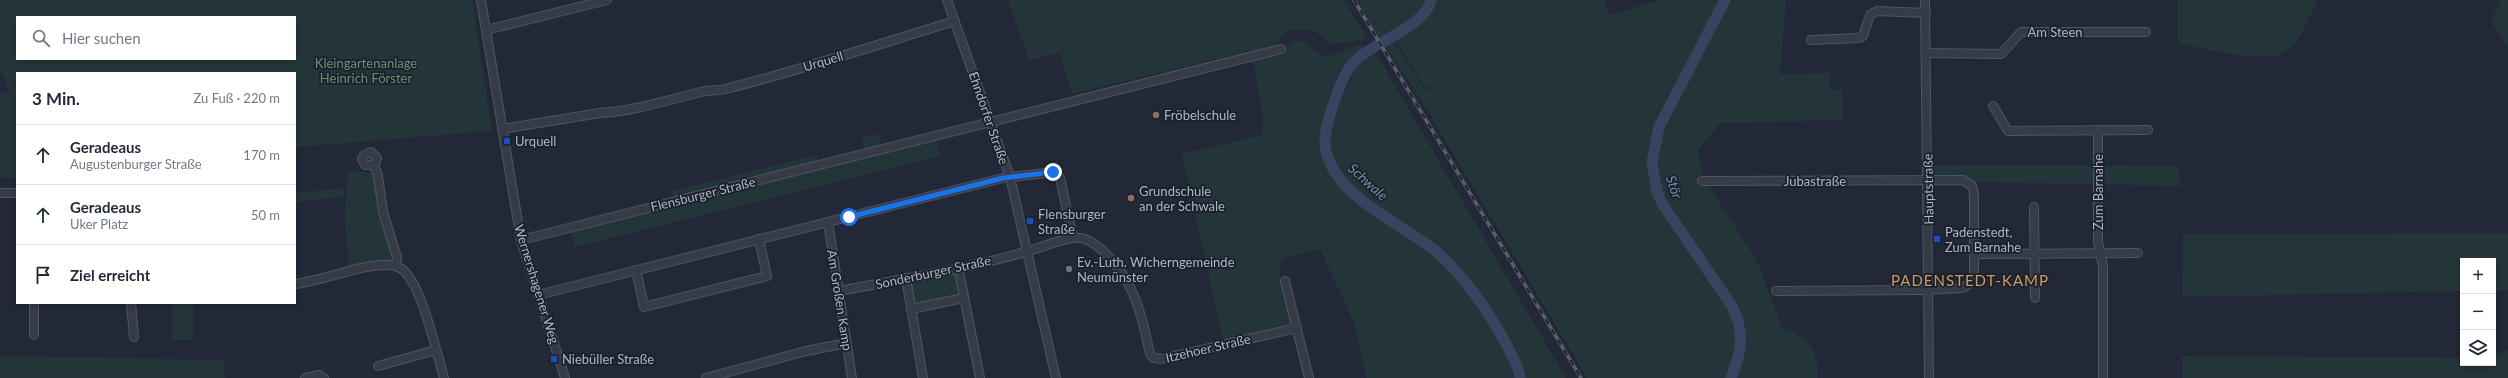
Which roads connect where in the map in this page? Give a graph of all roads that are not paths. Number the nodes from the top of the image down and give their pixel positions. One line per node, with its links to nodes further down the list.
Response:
1 (481, 0): 7 (street, Wernershagener Weg)
2 (607, 0): 7 (street)
3 (948, 0): 6 (street, Ehndorfer Straße)
4 (1925, 0): 5 (street, Hauptstraße)
5 (1926, 12): 9 (street); 11 (street, Hauptstraße)
6 (955, 21): 13 (street, Ehndorfer Straße); 14 (street, Urquell)
7 (486, 30): 14 (street, Wernershagener Weg)
8 (2146, 32): 11 (street, Am Steen)
9 (1810, 40)
10 (1281, 49): 13 (street, Flensburger Straße)
11 (1926, 53): 19 (street, Hauptstraße)
12 (1993, 106): 15 (street)
13 (991, 122): 18 (street, Ehndorfer Straße); 27 (street, Flensburger Straße)
14 (502, 129): 27 (street, Wernershagener Weg)
15 (2098, 130): 16 (street); 32 (street, Zum Barnahe)
16 (2148, 130)
17 (374, 165): 33 (street)
18 (1010, 177): 24 (street); 25 (street); 28 (street, Ehndorfer Straße)
19 (1927, 180): 20 (street, Jubastraße); 30 (street); 39 (street, Hauptstraße)
20 (1702, 181)
21 (0, 193): 22 (street)
22 (16, 193)
23 (2034, 207): 31 (street)
24 (828, 222): 26 (street); 40 (street, Am Großen Kamp)
25 (1073, 238): 28 (street, Itzehoer Straße); 48 (street, Itzehoer Straße)
26 (759, 239): 35 (street); 35 (street)
27 (521, 240): 42 (street, Wernershagener Weg)
28 (1028, 251): 34 (street, Sonderburger Straße); 62 (street, Ehndorfer Straße)
29 (2138, 253): 32 (street)
30 (1974, 254): 31 (street); 39 (street)
31 (2034, 254): 32 (street); 44 (street)
32 (2101, 254): 65 (street, Zum Barnahe)
33 (396, 266): 38 (street); 52 (street)
34 (958, 266): 36 (street, Sonderburger Straße); 43 (street)
35 (636, 270): 42 (street)
36 (906, 278): 40 (street, Sonderburger Straße); 47 (street)
37 (1285, 281): 48 (street)
38 (296, 284)
39 (1928, 290): 41 (street); 64 (street, Hauptstraße)
40 (839, 291): 51 (street, Am Großen Kamp)
41 (1776, 291)
42 (538, 295): 57 (street, Wernershagener Weg)
43 (964, 298): 47 (street); 61 (street)
44 (2035, 298)
45 (34, 304): 49 (street)
46 (131, 304): 50 (street)
47 (911, 309): 60 (street)
48 (1297, 328): 63 (street)
49 (34, 336)
50 (134, 337)
51 (847, 343): 58 (street); 59 (street, Am Großen Kamp)
52 (436, 350): 53 (street); 56 (street)
53 (378, 366)
54 (305, 378): 55 (street)
55 (324, 378)
56 (444, 378)
57 (565, 378)
58 (706, 378)
59 (852, 378)
60 (923, 378)
61 (980, 378)
62 (1056, 378)
63 (1309, 378)
64 (1929, 378)
65 (2102, 378)

